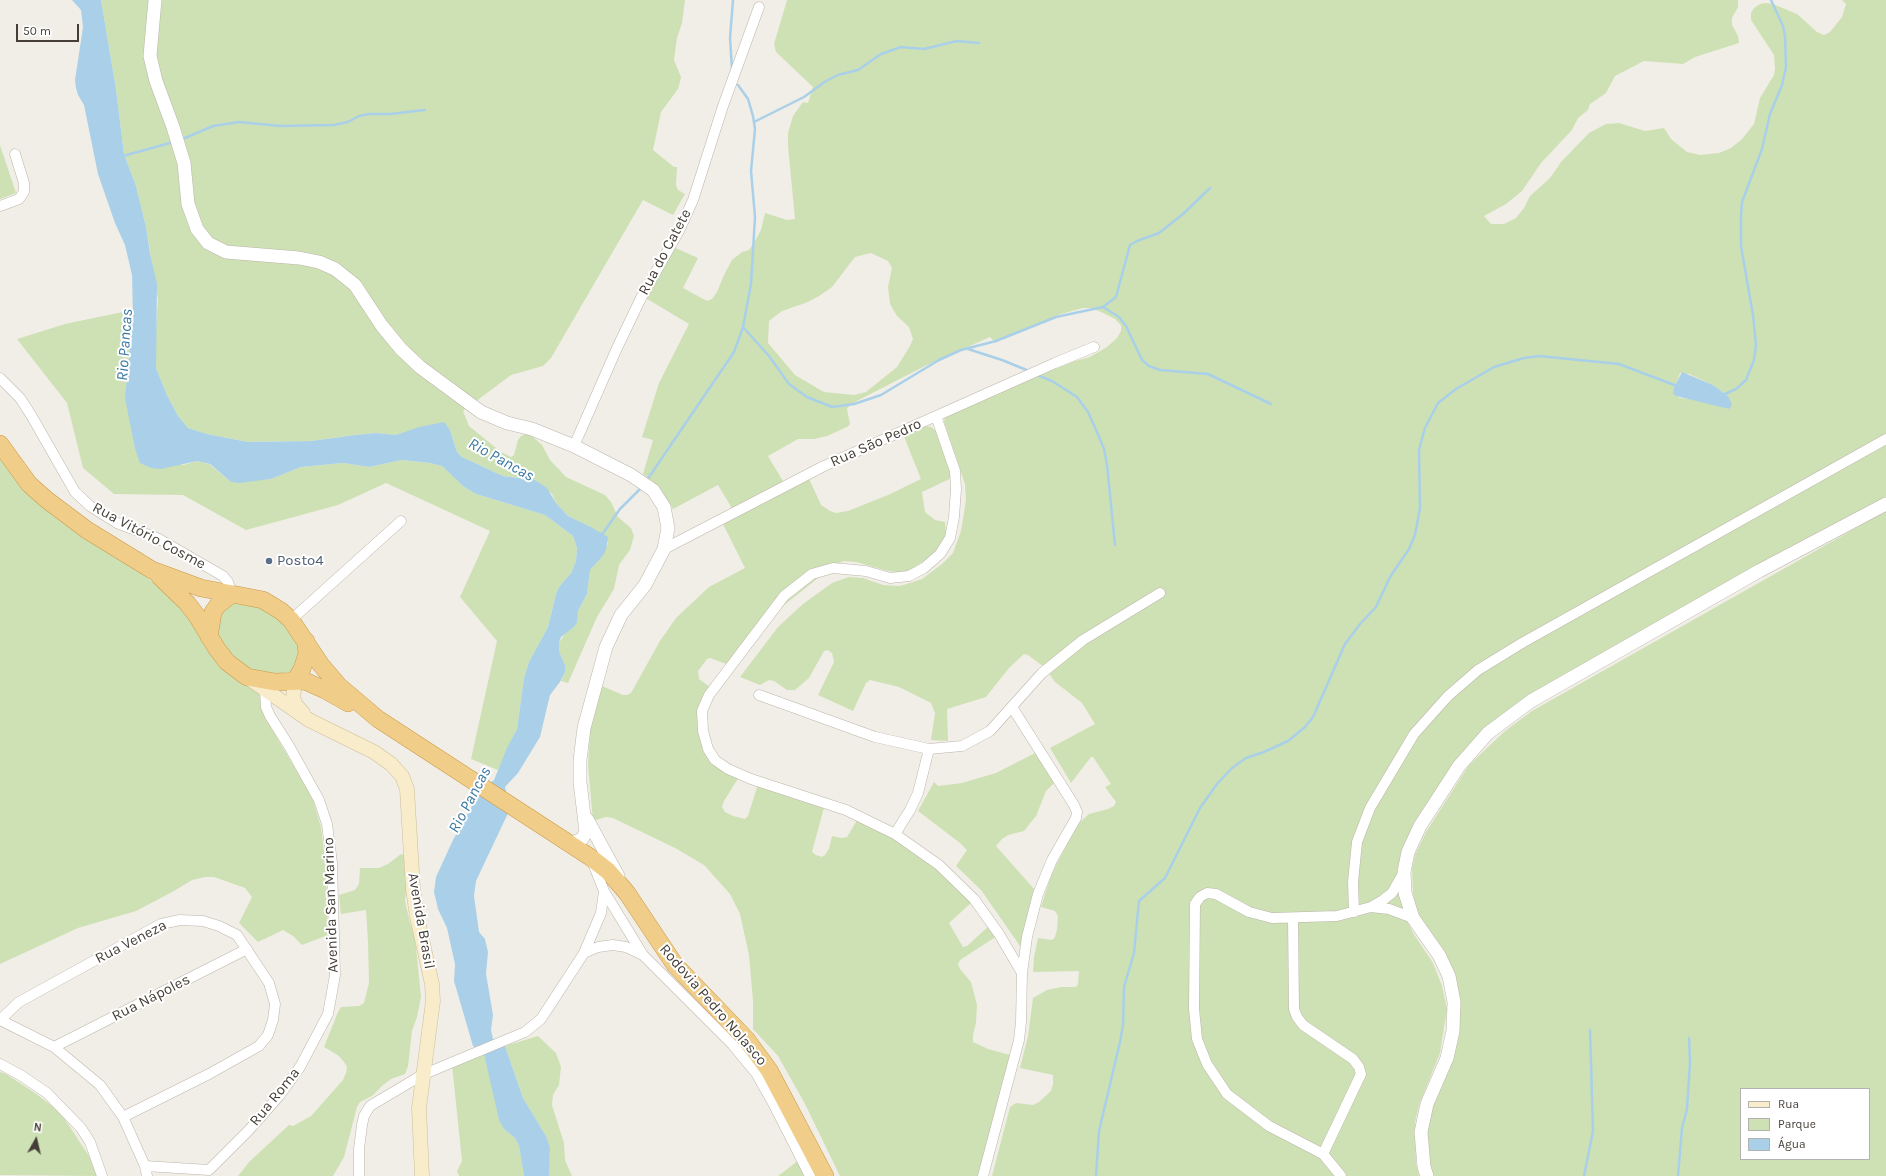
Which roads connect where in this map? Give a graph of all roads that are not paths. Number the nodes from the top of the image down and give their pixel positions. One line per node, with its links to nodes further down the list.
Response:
1 (155, 0): 10 (street)
2 (759, 7): 10 (street, Rua do Catete)
3 (15, 154): 4 (street)
4 (0, 206)
5 (1094, 347): 7 (street, Rua São Pedro)
6 (0, 378): 16 (street, Rua Vitório Cosme)
7 (936, 416): 13 (street, Rua São Pedro); 29 (street)
8 (1886, 439): 36 (street)
9 (0, 444): 14 (highway, Rodovia Pedro Nolasco)
10 (574, 446): 13 (street)
11 (1886, 504): 32 (street)
12 (401, 521): 17 (street)
13 (664, 550): 28 (street)
14 (152, 570): 16 (highway, Rodovia Pedro Nolasco); 18 (highway, Rodovia Pedro Nolasco)
15 (1160, 592): 24 (street)
16 (232, 594): 17 (highway, Rodovia Pedro Nolasco); 18 (highway)
17 (291, 620): 19 (highway, Rodovia Pedro Nolasco)
18 (209, 637): 20 (highway, Rodovia Pedro Nolasco)
19 (306, 641): 21 (highway); 26 (highway, Rodovia Pedro Nolasco)
20 (247, 677): 21 (highway, Rodovia Pedro Nolasco); 22 (main road, Avenida Brasil)
21 (295, 681): 25 (main road, Avenida Brasil); 26 (highway, Rodovia Pedro Nolasco)
22 (265, 691): 25 (main road, Avenida Brasil); 43 (street, Avenida San Marino)
23 (759, 695): 27 (street)
24 (1012, 707): 27 (street); 42 (street)
25 (309, 720): 47 (main road, Avenida Brasil)
26 (378, 720): 30 (highway, Rodovia Pedro Nolasco)
27 (929, 749): 29 (street)
28 (584, 812): 30 (street); 34 (street)
29 (895, 834): 42 (street)
30 (570, 844): 31 (highway, Rodovia Pedro Nolasco)
31 (590, 857): 33 (street); 34 (highway, Rodovia Pedro Nolasco)
32 (1404, 872): 35 (street); 38 (street)
33 (604, 891): 40 (street); 41 (street)
34 (627, 893): 56 (highway, Rodovia Pedro Nolasco)
35 (1371, 907): 36 (street); 38 (street)
36 (1354, 912): 37 (street)
37 (1293, 918): 49 (street); 49 (street)
38 (1413, 918): 59 (street)
39 (247, 949): 44 (street, Rua Veneza); 45 (street, Rua Nápoles); 48 (street, Rua Veneza)
40 (584, 954): 41 (street); 47 (street)
41 (643, 955): 55 (street)
42 (1022, 973): 57 (street)
43 (328, 1014): 51 (street, Rua Roma)
44 (0, 1020): 45 (street)
45 (54, 1047): 48 (street)
46 (0, 1064): 52 (street)
47 (422, 1075): 53 (street); 54 (main road, Avenida Brasil)
48 (123, 1117): 50 (street)
49 (1323, 1154): 58 (street)
50 (146, 1171): 51 (street)
51 (208, 1173)
52 (102, 1176)
53 (359, 1176)
54 (422, 1176)
55 (810, 1176)
56 (825, 1176)
57 (983, 1176)
58 (1341, 1176)
59 (1427, 1176)

